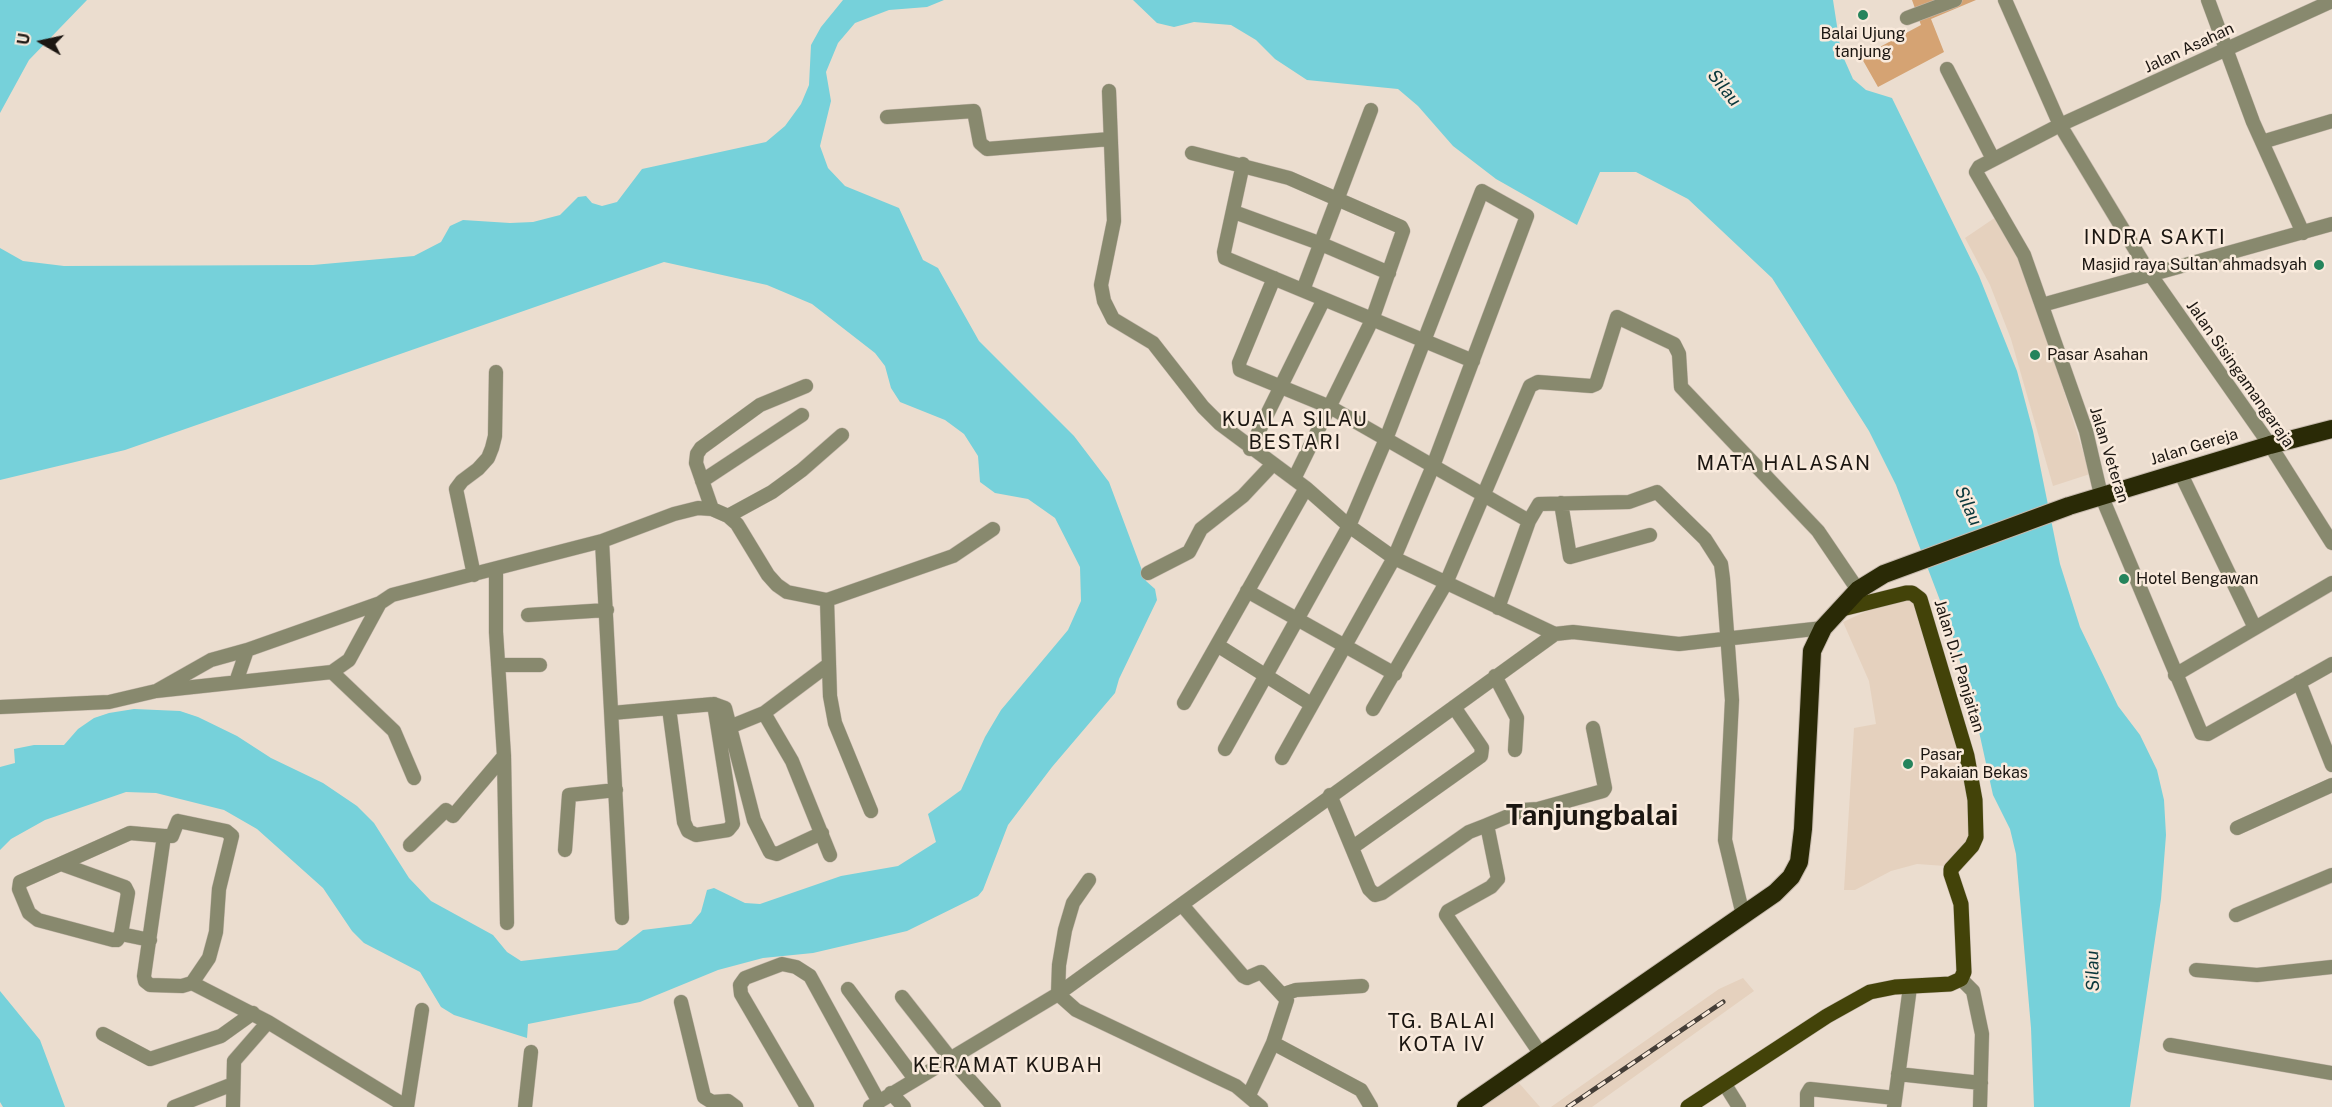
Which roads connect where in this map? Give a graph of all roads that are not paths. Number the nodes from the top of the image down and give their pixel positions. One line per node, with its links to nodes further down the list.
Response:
1 (1955, 0): 5 (street)
2 (2005, 0): 12 (street, Jalan Sisingamangaraja)
3 (2208, 0): 6 (street)
4 (2332, 1): 6 (street, Jalan Asahan)
5 (1907, 18)
6 (2224, 50): 12 (street, Jalan Asahan); 14 (street)
7 (1947, 69): 16 (street)
8 (1109, 91): 13 (street)
9 (1371, 110): 18 (street)
10 (887, 117): 13 (street)
11 (2332, 121): 14 (street)
12 (2060, 125): 16 (street, Jalan Veteran); 24 (street, Jalan Sisingamangaraja)
13 (1110, 139): 41 (street)
14 (2262, 142): 21 (street)
15 (1192, 153): 17 (street)
16 (1993, 159): 28 (street, Jalan Veteran)
17 (1243, 164): 18 (street); 19 (street)
18 (1336, 197): 22 (street); 23 (street)
19 (1234, 212): 22 (street); 25 (street)
20 (2332, 224): 21 (street)
21 (2303, 233): 24 (street)
22 (1319, 243): 23 (street); 26 (street)
23 (1389, 273): 29 (street)
24 (2151, 274): 28 (street); 40 (street, Jalan Sisingamangaraja)
25 (1274, 278): 26 (street); 34 (street)
26 (1303, 290): 27 (street)
27 (1324, 299): 29 (street); 34 (street)
28 (2042, 304): 48 (street, Jalan Veteran)
29 (1372, 320): 30 (street); 35 (street)
30 (1424, 342): 31 (street); 31 (street); 39 (street)
31 (1473, 361): 43 (street)
32 (496, 372): 62 (street)
33 (806, 386): 46 (street)
34 (1282, 388): 35 (street); 41 (street)
35 (1330, 407): 39 (street); 45 (street)
36 (802, 415): 46 (street)
37 (2332, 429): 40 (highway, Jalan Gereja)
38 (842, 435): 52 (street)
39 (1386, 439): 43 (street); 54 (street)
40 (2270, 445): 44 (highway, Jalan Gereja); 58 (street, Jalan Sisingamangaraja)
41 (1250, 449): 42 (street)
42 (1273, 464): 45 (street); 61 (street)
43 (1433, 465): 49 (street); 59 (street)
44 (2180, 472): 48 (highway, Jalan Gereja); 75 (street)
45 (1294, 479): 47 (street)
46 (702, 481): 51 (street)
47 (1306, 488): 54 (street); 66 (street)
48 (2101, 495): 65 (highway, Jalan Gereja); 88 (street, Jalan Veteran)
49 (1482, 496): 53 (street); 63 (street); 65 (street)
50 (1561, 503): 53 (street); 56 (street); 77 (street)
51 (712, 509): 52 (street); 57 (street)
52 (728, 516): 67 (street)
53 (1529, 521): 69 (street)
54 (1348, 526): 59 (street); 73 (street)
55 (993, 529): 67 (street)
56 (1650, 535)
57 (602, 541): 60 (street); 70 (street)
58 (2332, 543)
59 (1394, 558): 63 (street); 79 (street)
60 (495, 569): 62 (street); 82 (street)
61 (1148, 573)
62 (474, 575): 68 (street)
63 (1446, 583): 69 (street); 86 (street)
64 (2332, 583): 75 (street)
65 (1858, 590): 71 (highway, Jalan Gereja)
66 (1247, 591): 73 (street); 78 (street)
67 (827, 600): 84 (street)
68 (380, 603): 80 (street); 85 (street)
69 (1498, 608): 76 (street)
70 (607, 610): 72 (street); 100 (street)
71 (1836, 611): 74 (highway, Jalan Gereja); 136 (main road, Jalan D.I. Panjaitan)
72 (528, 615)
73 (1297, 619): 79 (street); 87 (street)
74 (1822, 628): 77 (street); 128 (highway, Jalan Gereja)
75 (2255, 628): 88 (street)
76 (1555, 634): 77 (street); 89 (street)
77 (1728, 639): 128 (street)
78 (1217, 645): 87 (street); 93 (street)
79 (1346, 647): 86 (street); 95 (street)
80 (247, 650): 90 (street); 92 (street)
81 (2332, 664): 91 (street, Jalan Veteran)
82 (498, 665): 83 (street); 106 (street)
83 (540, 665)
84 (828, 665): 101 (street); 113 (street)
85 (332, 672): 90 (street); 109 (street)
86 (1395, 674): 99 (street)
87 (1265, 675): 95 (street); 104 (street)
88 (2175, 675): 91 (street, Jalan Veteran)
89 (1495, 676): 97 (street); 105 (street)
90 (236, 682): 92 (street)
91 (2299, 682): 108 (street)
92 (156, 691): 96 (street)
93 (1184, 703)
94 (714, 704): 98 (street); 102 (street); 115 (street)
95 (1311, 704): 107 (street)
96 (0, 706)
97 (1454, 707): 112 (street); 121 (street)
98 (669, 708): 100 (street); 115 (street)
99 (1373, 710)
100 (612, 713): 111 (street)
101 (764, 713): 102 (street); 118 (street)
102 (732, 726): 114 (street)
103 (1593, 728): 116 (street)
104 (1225, 749)
105 (1515, 750)
106 (504, 756): 120 (street); 131 (street)
107 (1282, 758)
108 (2332, 765)
109 (414, 778)
110 (2332, 785): 117 (street)
111 (616, 790): 122 (street); 130 (street)
112 (1330, 795): 121 (street); 127 (street)
113 (871, 811)
114 (754, 820): 115 (street); 118 (street)
115 (733, 824)
116 (1487, 825): 121 (street); 152 (street)
117 (2237, 828)
118 (822, 833): 123 (street)
119 (164, 836): 124 (street); 133 (street); 137 (street)
120 (410, 845)
121 (1353, 847)
122 (565, 850)
123 (830, 855)
124 (61, 864): 132 (street); 132 (street)
125 (2332, 875): 129 (street)
126 (1089, 880): 141 (street)
127 (1182, 905): 141 (street); 142 (street)
128 (1743, 915): 152 (highway, Jalan Gereja)
129 (2236, 915)
130 (622, 918)
131 (507, 923)
132 (121, 934): 133 (street)
133 (150, 940): 137 (street)
134 (2332, 967): 135 (street)
135 (2196, 970)
136 (1961, 979): 139 (main road); 158 (street)
137 (192, 983): 146 (street)
138 (1362, 986): 142 (street)
139 (1910, 987): 155 (street); 157 (main road)
140 (848, 989): 156 (street)
141 (1058, 994): 153 (street); 161 (street)
142 (1284, 994): 149 (street)
143 (902, 997): 153 (street)
144 (681, 1002): 168 (street)
145 (422, 1010): 166 (street)
146 (253, 1013): 147 (street); 148 (street)
147 (268, 1022): 159 (street); 166 (street)
148 (103, 1034)
149 (1273, 1043): 161 (street); 173 (street)
150 (2170, 1045): 154 (street)
151 (531, 1052): 167 (street)
152 (1542, 1056): 174 (highway, Jalan Gereja)
153 (950, 1058): 156 (street); 171 (street)
154 (2332, 1073)
155 (1898, 1074): 158 (street); 162 (street)
156 (915, 1079): 160 (street)
157 (1724, 1083): 175 (main road); 176 (street)
158 (1981, 1083): 178 (street)
159 (232, 1084): 164 (street); 165 (street)
160 (891, 1093): 163 (street); 170 (street)
161 (1249, 1095): 172 (street)
162 (1894, 1102): 177 (street)
163 (874, 1105): 169 (street)
164 (174, 1107)
165 (233, 1107)
166 (405, 1107)
167 (525, 1107)
168 (736, 1107)
169 (807, 1107)
170 (904, 1107)
171 (994, 1107)
172 (1262, 1107)
173 (1371, 1107)
174 (1466, 1107)
175 (1688, 1107)
176 (1739, 1107)
177 (1807, 1107)
178 (1980, 1107)

